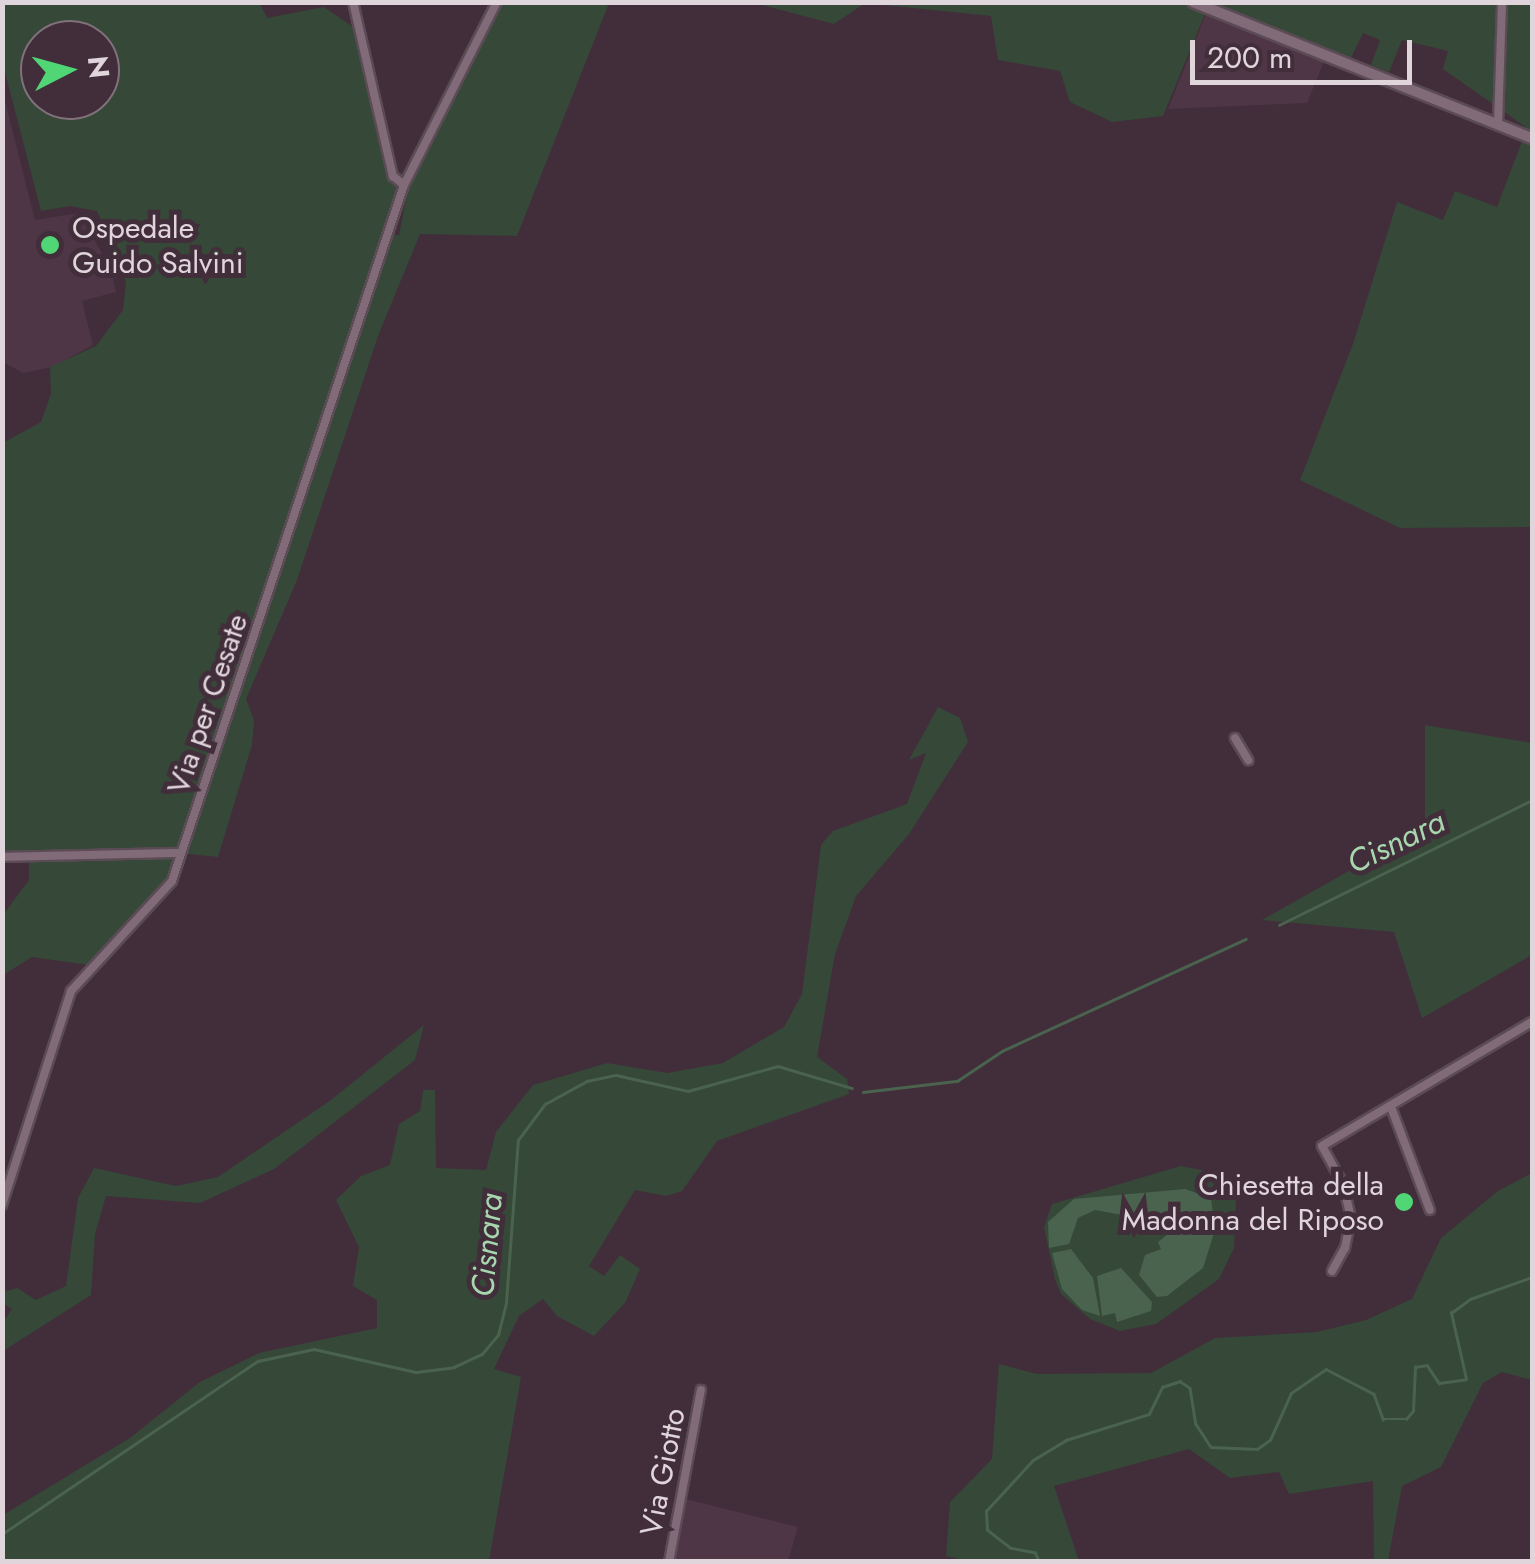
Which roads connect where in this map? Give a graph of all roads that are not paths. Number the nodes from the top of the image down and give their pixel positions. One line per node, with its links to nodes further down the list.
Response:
1 (353, 2): 7 (street)
2 (497, 2): 7 (street, Via per Cesate)
3 (1193, 2): 5 (street)
4 (1502, 2): 5 (street)
5 (1498, 124): 6 (street)
6 (1532, 138)
7 (404, 185): 10 (street, Via per Cesate)
8 (1235, 738): 9 (street)
9 (1248, 760)
10 (180, 853): 11 (street); 14 (street, Via per Cesate)
11 (2, 857)
12 (1532, 1022): 13 (street)
13 (1391, 1106): 15 (street); 16 (street)
14 (2, 1206)
15 (1430, 1210)
16 (1332, 1272)
17 (702, 1390): 18 (street, Via Giotto)
18 (670, 1562)

